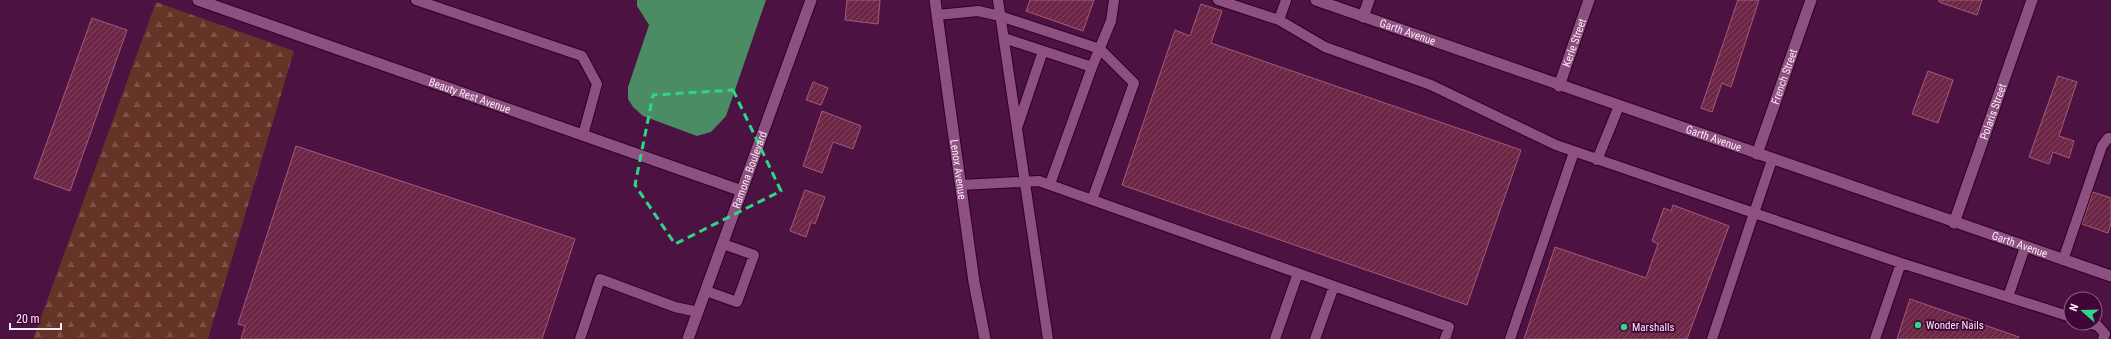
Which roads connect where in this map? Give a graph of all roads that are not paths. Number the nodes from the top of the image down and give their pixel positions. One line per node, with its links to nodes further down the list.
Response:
1 (198, 0): 25 (street, Beauty Rest Avenue)
2 (416, 0): 25 (lane)
3 (811, 0): 34 (street, Ramona Boulevard)
4 (935, 0): 14 (street, Lenox Avenue)
5 (998, 0): 15 (lane)
6 (1114, 0): 19 (lane)
7 (1218, 0): 17 (lane)
8 (1286, 0): 17 (lane)
9 (1316, 0): 16 (street, Garth Avenue)
10 (1369, 0): 16 (street)
11 (1589, 0): 22 (street, Kerle Street)
12 (1811, 0): 28 (street, French Street)
13 (2032, 0): 37 (street, Polaris Street)
14 (937, 15): 15 (lane); 33 (street, Lenox Avenue)
15 (1000, 16): 18 (lane); 19 (lane)
16 (1363, 17): 22 (street, Garth Avenue)
17 (1279, 20): 27 (lane)
18 (1004, 38): 20 (lane); 24 (lane)
19 (1100, 49): 21 (lane); 35 (lane)
20 (1043, 51): 21 (lane); 24 (lane)
21 (1092, 67): 32 (lane)
22 (1559, 86): 23 (street, Garth Avenue)
23 (1619, 106): 28 (street, Garth Avenue); 29 (lane)
24 (1017, 126): 31 (lane)
25 (583, 135): 34 (street, Beauty Rest Avenue)
26 (2111, 138): 40 (lane)
27 (1574, 152): 29 (lane); 56 (lane)
28 (1757, 154): 30 (street, Garth Avenue)
29 (1597, 160): 36 (lane)
30 (1772, 160): 36 (lane); 37 (street, Garth Avenue)
31 (1026, 180): 32 (lane); 33 (lane); 53 (lane)
32 (1050, 184): 35 (lane)
33 (961, 185): 52 (street, Lenox Avenue)
34 (742, 191): 38 (street, Ramona Boulevard)
35 (1092, 200): 42 (lane)
36 (1754, 213): 41 (lane); 57 (lane)
37 (1954, 223): 39 (street, Garth Avenue)
38 (723, 244): 45 (street, Ramona Boulevard); 45 (lane)
39 (2025, 247): 40 (street, Garth Avenue); 46 (lane)
40 (2063, 260): 43 (street, Garth Avenue)
41 (1900, 264): 46 (lane); 58 (lane)
42 (1298, 273): 44 (lane); 54 (lane)
43 (2111, 276)
44 (1334, 286): 49 (lane); 55 (lane)
45 (706, 291): 47 (street, Ramona Boulevard)
46 (2008, 297): 48 (lane)
47 (698, 312): 50 (lane); 51 (street, Ramona Boulevard)
48 (2063, 314)
49 (1448, 338)
50 (580, 339)
51 (688, 339)
52 (985, 339)
53 (1048, 339)
54 (1275, 339)
55 (1315, 339)
56 (1510, 339)
57 (1712, 339)
58 (1875, 339)

